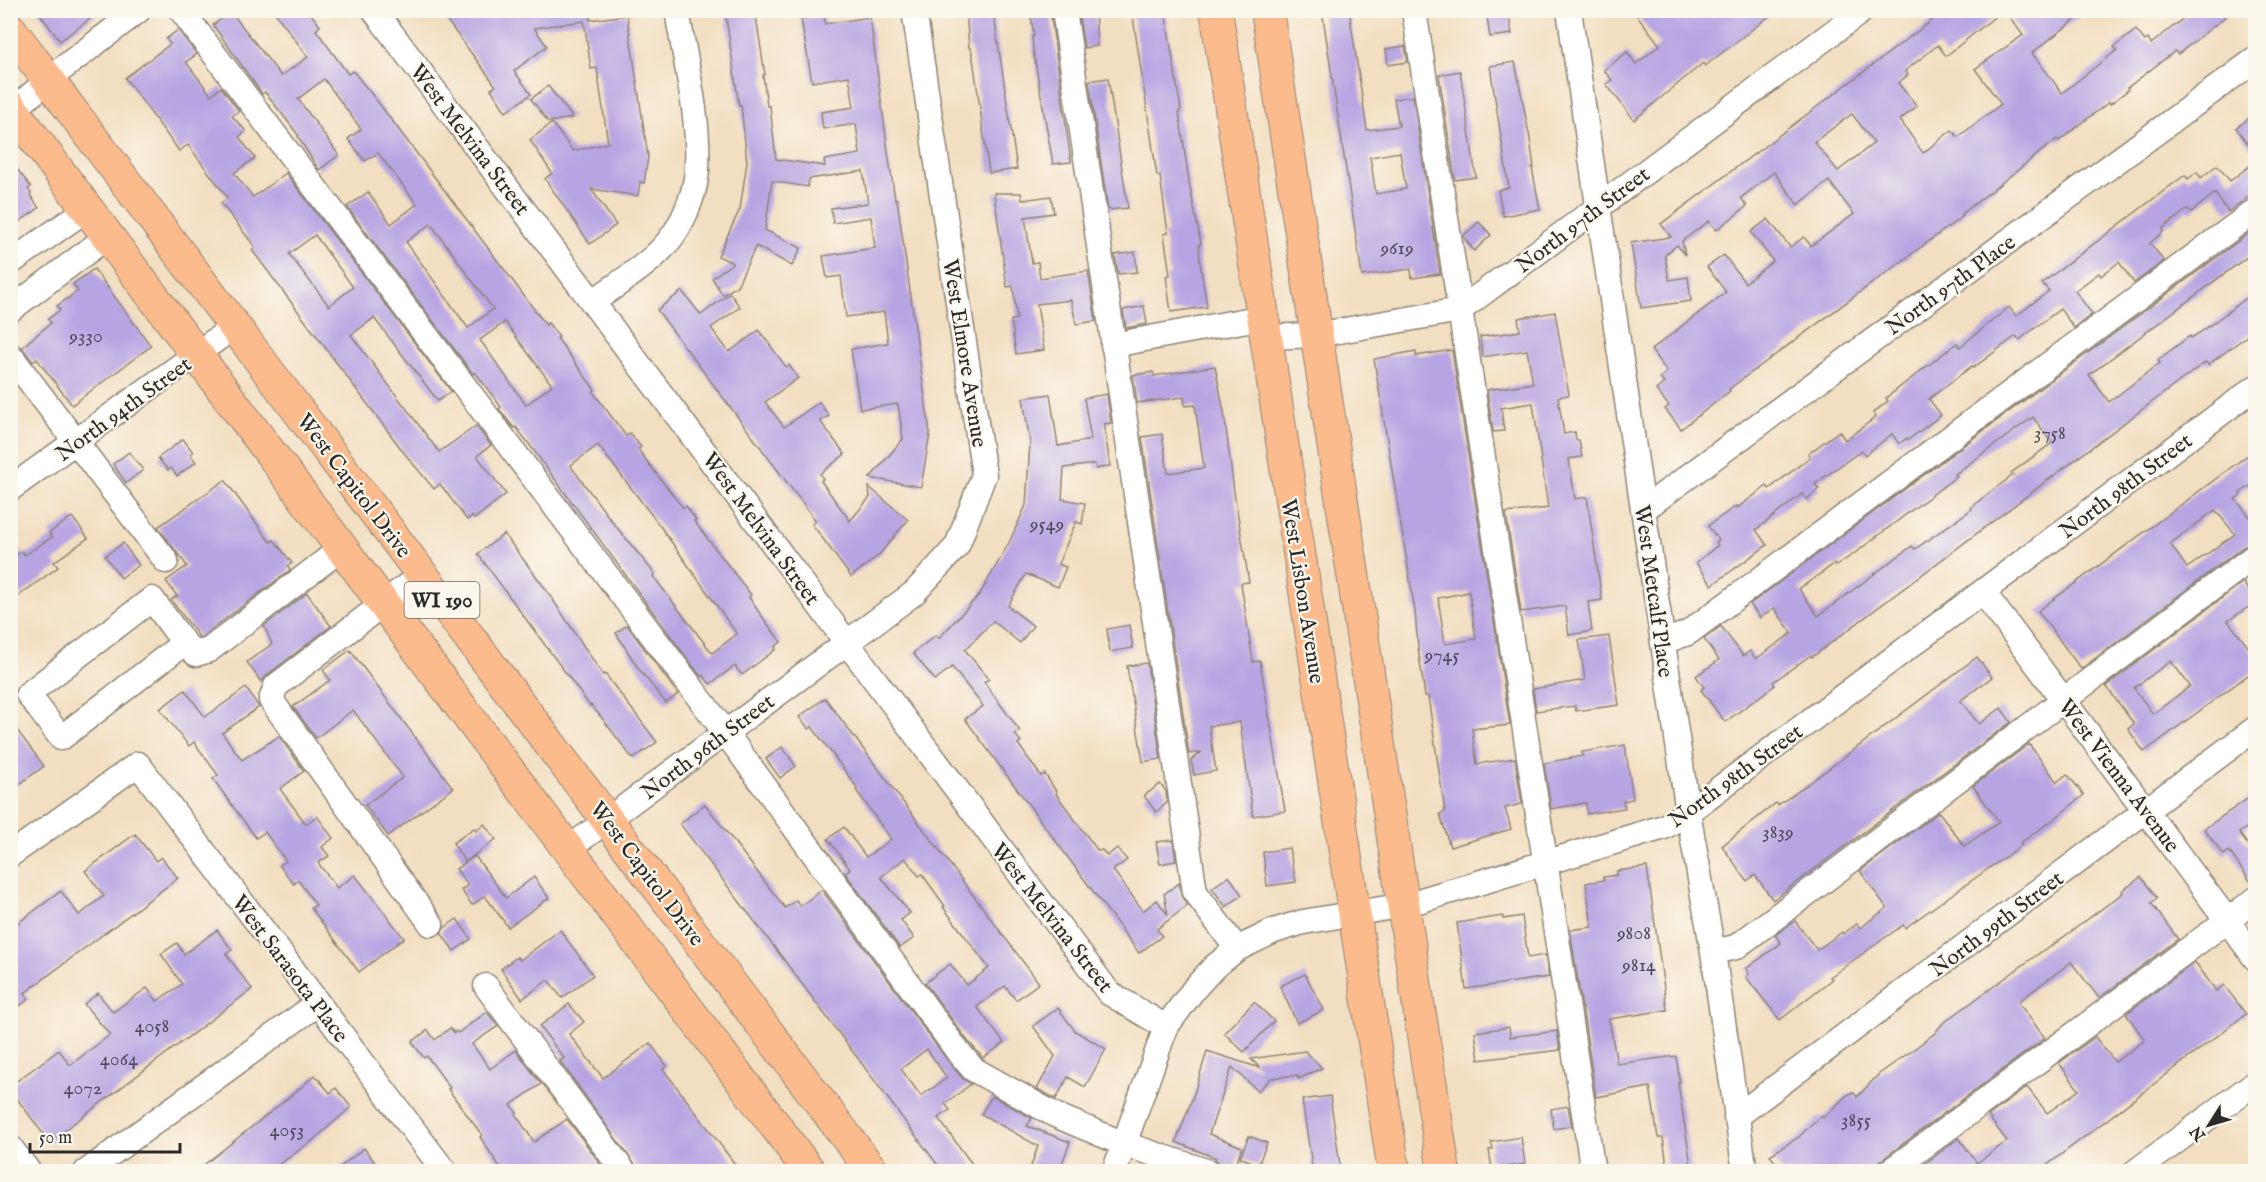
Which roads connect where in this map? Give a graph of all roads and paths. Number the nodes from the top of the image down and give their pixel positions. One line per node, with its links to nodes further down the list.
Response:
1 (139, 10): 14 (street)
2 (182, 10): 46 (street)
3 (374, 10): 21 (street, West Melvina Street)
4 (676, 10): 21 (street)
5 (915, 10): 40 (street, West Elmore Avenue)
6 (1064, 10): 27 (street)
7 (1216, 10): 25 (main road, West Lisbon Avenue)
8 (1267, 10): 26 (main road)
9 (1414, 10): 23 (street)
10 (1569, 10): 16 (street, West Metcalf Place)
11 (1863, 10): 16 (street, North 97th Street)
12 (10, 29): 14 (main road, West Capitol Drive / WI 190)
13 (2256, 59): 33 (street, North 97th Place)
14 (49, 80): 15 (street); 24 (main road, West Capitol Drive / WI 190)
15 (12, 110): 17 (main road, WI 190)
16 (1597, 208): 23 (street, North 97th Street); 33 (street, West Metcalf Place)
17 (87, 209): 19 (main road, WI 190); 20 (street)
18 (2256, 210): 41 (street)
19 (108, 236): 22 (street); 28 (main road, WI 190)
20 (10, 263)
21 (594, 301): 40 (street, West Melvina Street)
22 (10, 310)
23 (1460, 310): 26 (street, North 97th Street); 52 (street)
24 (235, 326): 28 (street, North 94th Street); 37 (main road, West Capitol Drive / WI 190)
25 (1264, 327): 26 (street, North 97th Street); 27 (street, North 97th Street); 55 (main road, West Lisbon Avenue)
26 (1316, 335): 54 (main road)
27 (1113, 345): 58 (street)
28 (196, 354): 31 (street, North 94th Street); 34 (main road, WI 190)
29 (10, 355): 31 (street)
30 (2256, 387): 38 (street, North 98th Street)
31 (77, 441): 32 (street, North 94th Street); 36 (street)
32 (10, 489)
33 (1644, 509): 41 (street, West Metcalf Place)
34 (342, 548): 39 (main road, WI 190); 42 (street)
35 (2256, 555): 44 (street)
36 (166, 561)
37 (422, 574): 39 (street); 49 (main road, West Capitol Drive / WI 190)
38 (1983, 592): 44 (street, West Vienna Avenue); 48 (street, North 98th Street)
39 (383, 603): 50 (main road, WI 190); 57 (street)
40 (846, 642): 46 (street, North 96th Street); 63 (street, West Melvina Street)
41 (1663, 642): 48 (street, West Metcalf Place)
42 (184, 643): 43 (street); 43 (street)
43 (19, 697)
44 (2064, 700): 47 (street, West Vienna Avenue); 59 (street)
45 (2256, 728): 47 (street, North 99th Street)
46 (725, 732): 49 (street, North 96th Street); 66 (street)
47 (2147, 810): 56 (street, West Vienna Avenue); 65 (street, North 99th Street)
48 (1688, 812): 52 (street, North 98th Street); 59 (street, West Metcalf Place)
49 (608, 820): 50 (street, North 96th Street); 73 (main road, West Capitol Drive / WI 190)
50 (568, 849): 72 (main road, WI 190)
51 (10, 855): 62 (street, West Sarasota Place)
52 (1546, 862): 54 (street, North 98th Street); 78 (street)
53 (2256, 899): 56 (street)
54 (1405, 904): 55 (street, North 98th Street); 77 (main road)
55 (1353, 913): 58 (street, North 98th Street); 76 (main road, West Lisbon Avenue)
56 (2227, 920): 60 (street, West Vienna Avenue); 80 (street)
57 (431, 924)
58 (1237, 949): 63 (street, North 98th Street)
59 (1713, 952): 65 (street, West Metcalf Place)
60 (2256, 959)
61 (486, 986): 71 (street)
62 (317, 1004): 69 (street); 70 (street, West Sarasota Place)
63 (1166, 1027): 66 (street, North 98th Street)
64 (2256, 1082): 81 (street)
65 (1736, 1117): 79 (street, West Metcalf Place)
66 (1124, 1144): 74 (street, North 98th Street); 75 (street)
67 (10, 1148): 68 (street)
68 (29, 1172)
69 (86, 1172)
70 (445, 1172)
71 (624, 1172)
72 (810, 1172)
73 (873, 1172)
74 (1113, 1172)
75 (1209, 1172)
76 (1394, 1172)
77 (1444, 1172)
78 (1593, 1172)
79 (1745, 1172)
80 (1889, 1172)
81 (2135, 1172)

